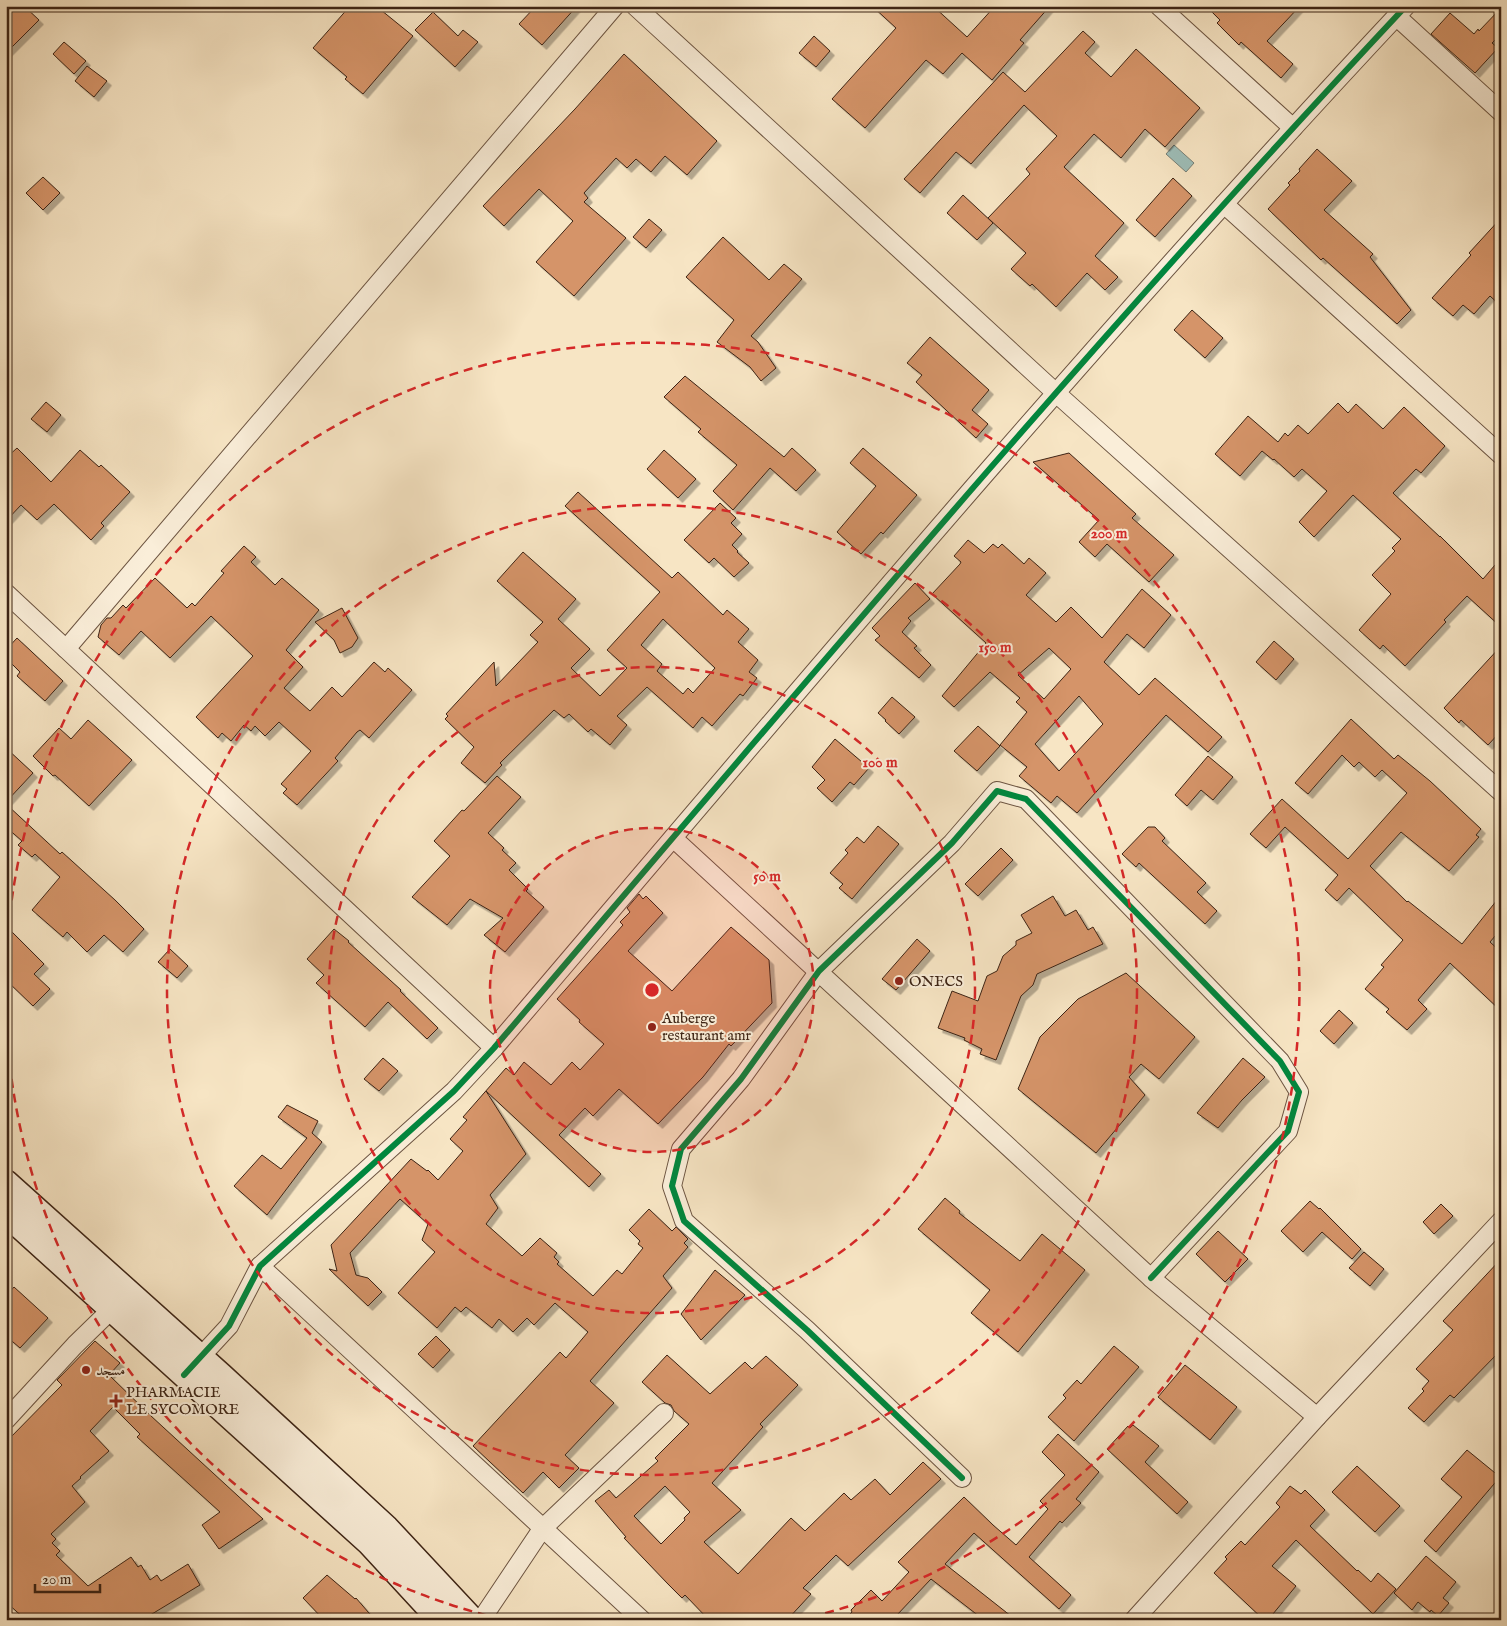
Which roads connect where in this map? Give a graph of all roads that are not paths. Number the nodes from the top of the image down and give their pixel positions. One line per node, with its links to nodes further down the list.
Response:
1 (615, 6): 11 (street)
2 (635, 6): 8 (street)
3 (1159, 6): 6 (street)
4 (1401, 11): 5 (street); 6 (street)
5 (1501, 112)
6 (1293, 128): 7 (street)
7 (1224, 204): 8 (street); 9 (street)
8 (1056, 392): 12 (street); 13 (street)
9 (1501, 455)
10 (6, 594): 11 (street)
11 (66, 649): 15 (street)
12 (1501, 792)
13 (673, 838): 14 (street); 15 (street)
14 (819, 971): 20 (street); 20 (street); 26 (street)
15 (494, 1048): 19 (street)
16 (6, 1183): 22 (main road)
17 (6, 1213): 21 (main road)
18 (1501, 1221): 24 (street)
19 (260, 1266): 22 (street); 27 (street)
20 (1151, 1278): 24 (street)
21 (112, 1309): 22 (main road); 25 (street)
22 (192, 1366): 28 (main road); 29 (main road)
23 (664, 1413): 27 (street)
24 (1317, 1417): 32 (street)
25 (6, 1420)
26 (962, 1478)
27 (542, 1529): 30 (street); 31 (street)
28 (441, 1620)
29 (472, 1620)
30 (481, 1620)
31 (642, 1620)
32 (1134, 1620)

